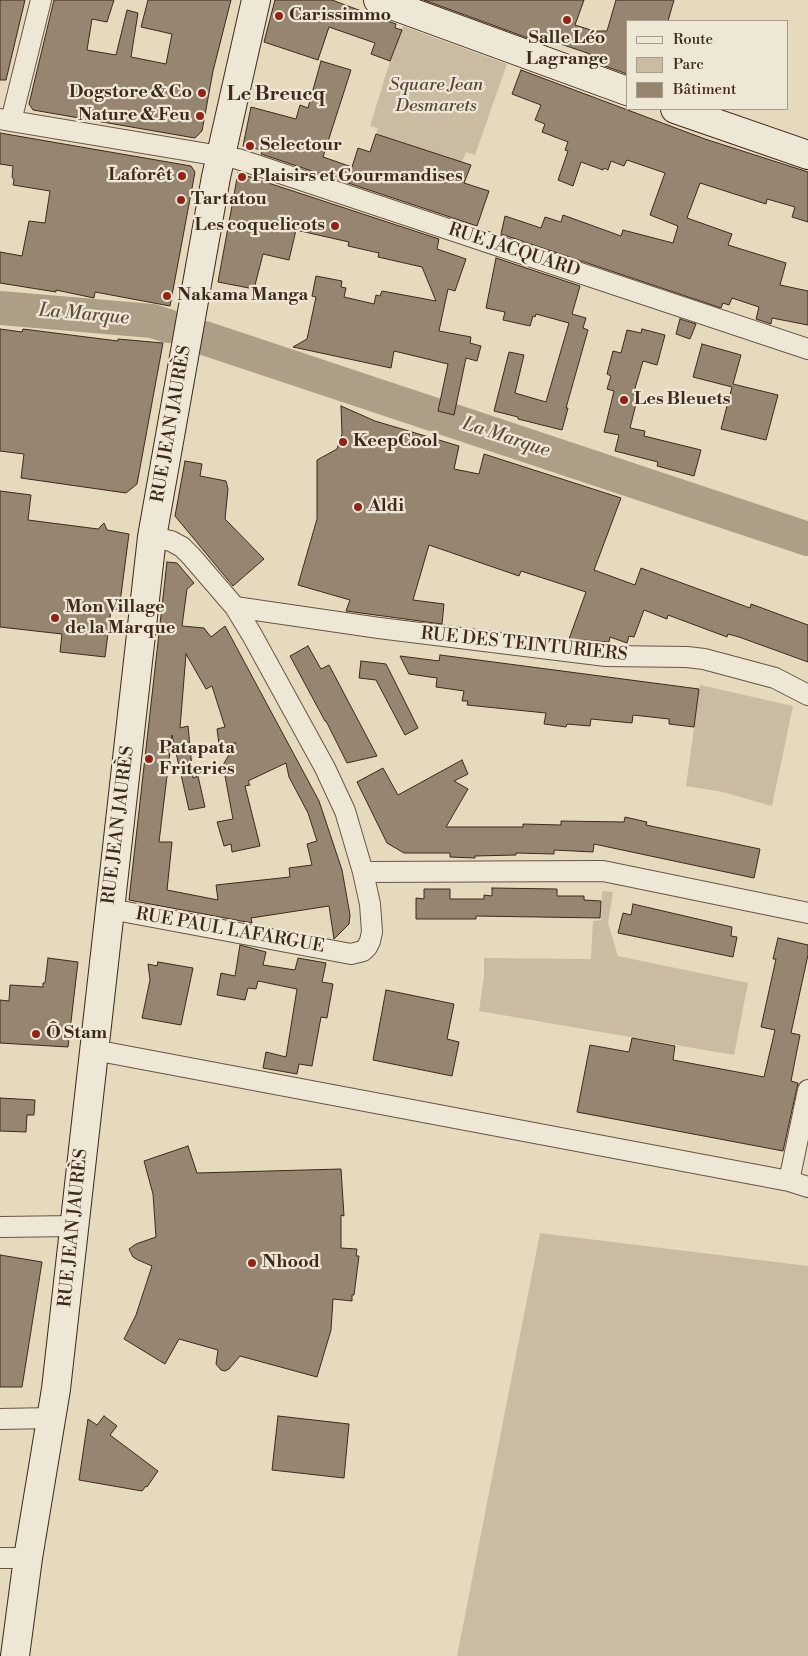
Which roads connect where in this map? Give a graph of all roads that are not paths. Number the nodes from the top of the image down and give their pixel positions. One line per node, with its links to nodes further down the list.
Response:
1 (41, 0): 6 (street)
2 (256, 0): 8 (main road, RUE JEAN JAURÈS)
3 (378, 0): 4 (main road)
4 (626, 91)
5 (678, 110): 7 (main road)
6 (6, 120): 8 (street, RUE JACQUARD)
7 (808, 155)
8 (220, 156): 9 (street, RUE JACQUARD); 10 (main road, RUE JEAN JAURÈS)
9 (808, 349)
10 (152, 537): 11 (street); 14 (main road, RUE JEAN JAURÈS)
11 (235, 608): 12 (street, RUE DES TEINTURIERS); 13 (street)
12 (808, 694)
13 (364, 872): 14 (street, RUE PAUL LAFARGUE); 15 (street)
14 (110, 909): 16 (main road, RUE JEAN JAURÈS)
15 (808, 913)
16 (94, 1050): 18 (street); 20 (main road, RUE JEAN JAURÈS)
17 (808, 1090): 18 (street)
18 (788, 1181): 19 (street)
19 (808, 1187)
20 (75, 1226): 21 (street); 22 (main road, RUE JEAN JAURÈS)
21 (0, 1228)
22 (52, 1418): 23 (street); 25 (main road, RUE JEAN JAURÈS)
23 (0, 1419)
24 (0, 1558): 25 (street)
25 (28, 1558): 26 (main road, RUE JEAN JAURÈS)
26 (15, 1656)

